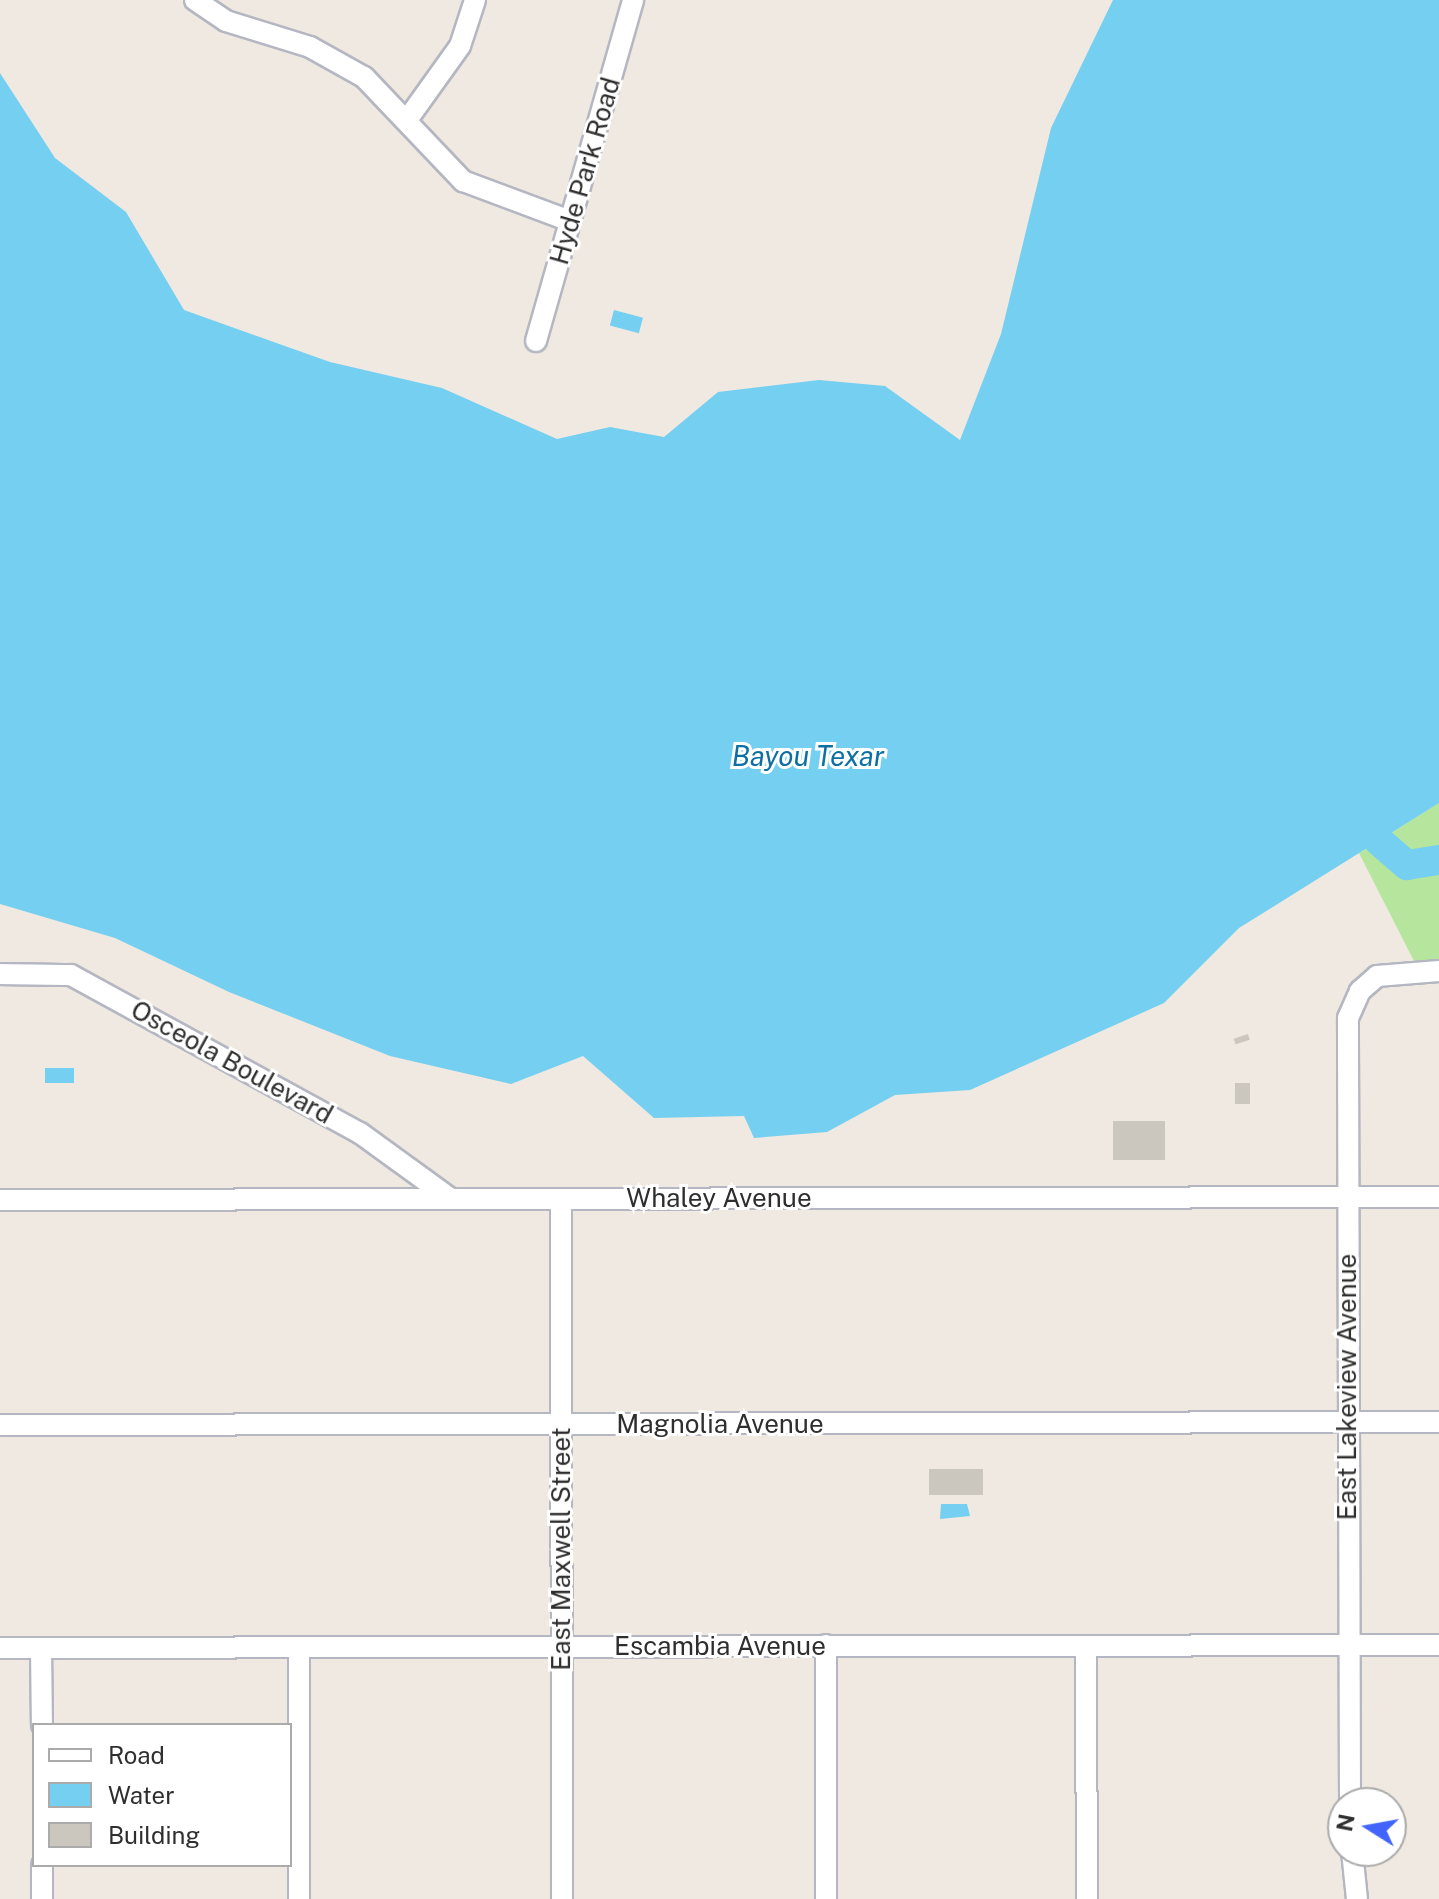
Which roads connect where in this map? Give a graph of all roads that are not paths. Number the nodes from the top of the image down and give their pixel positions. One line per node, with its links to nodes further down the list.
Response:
1 (195, 0): 4 (street)
2 (475, 0): 4 (street)
3 (633, 0): 5 (street, Hyde Park Road)
4 (407, 120): 5 (street)
5 (570, 221): 6 (street, Hyde Park Road)
6 (536, 341)
7 (1439, 971): 10 (street, East Lakeview Avenue)
8 (0, 974): 9 (street, Osceola Boulevard)
9 (448, 1197): 12 (street, Whaley Avenue); 13 (street, Whaley Avenue)
10 (1347, 1197): 11 (street, Whaley Avenue); 12 (street, Whaley Avenue); 14 (street, East Lakeview Avenue)
11 (1439, 1197)
12 (561, 1199): 17 (street, East Maxwell Street)
13 (0, 1200)
14 (1348, 1420): 15 (street, Magnolia Avenue); 17 (street, Magnolia Avenue); 18 (street, East Lakeview Avenue)
15 (1439, 1422)
16 (0, 1425): 17 (street, Magnolia Avenue)
17 (561, 1425): 23 (street, East Maxwell Street)
18 (1347, 1644): 20 (street, Escambia Avenue); 21 (street, Escambia Avenue); 27 (street, East Lakeview Avenue)
19 (826, 1645): 21 (street, Escambia Avenue); 23 (street, Escambia Avenue); 34 (street)
20 (1439, 1645)
21 (1086, 1646): 35 (street)
22 (299, 1647): 23 (street, Escambia Avenue); 25 (street, Escambia Avenue); 32 (street)
23 (562, 1647): 33 (street, East Maxwell Street)
24 (0, 1648): 25 (street, Escambia Avenue)
25 (41, 1648): 26 (street)
26 (42, 1723)
27 (1350, 1787)
28 (42, 1867): 31 (street)
29 (1348, 1867): 36 (street)
30 (1352, 1867): 37 (street)
31 (42, 1899)
32 (299, 1899)
33 (562, 1899)
34 (826, 1899)
35 (1087, 1899)
36 (1343, 1899)
37 (1357, 1899)

